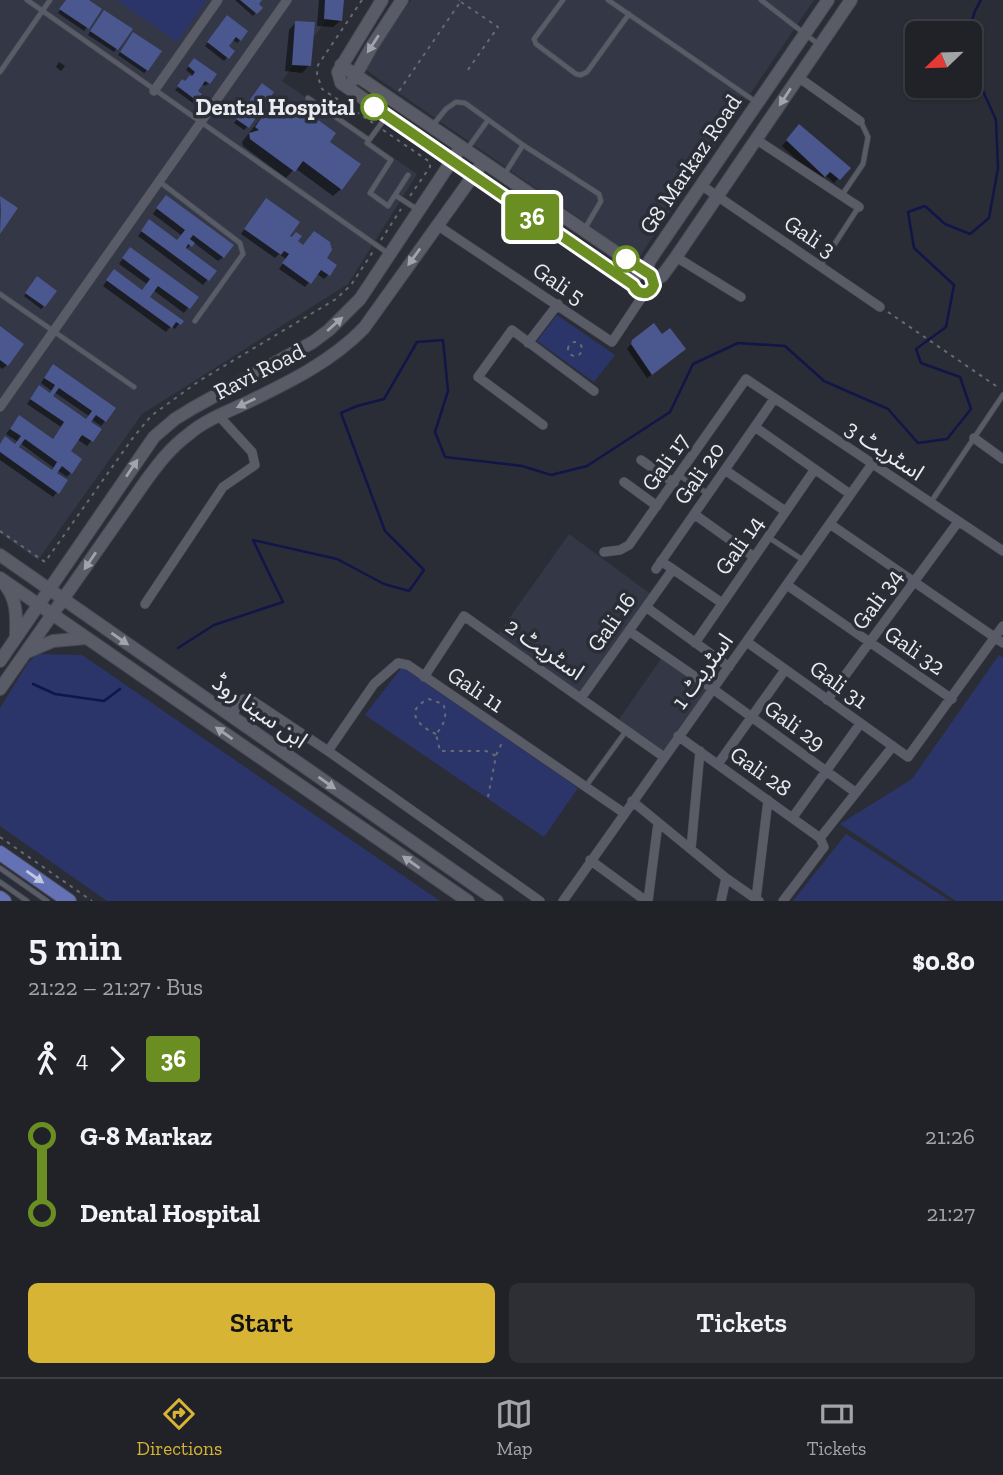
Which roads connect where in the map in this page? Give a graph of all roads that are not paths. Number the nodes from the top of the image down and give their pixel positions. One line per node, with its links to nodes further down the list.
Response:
1 (27, 0): 12 (lane)
2 (50, 0): 12 (lane)
3 (218, 0): 22 (street)
4 (286, 0): 27 (street)
5 (382, 0): 17 (street)
6 (402, 0): 19 (street, one-way to 19)
7 (563, 0): 13 (lane)
8 (761, 0): 15 (lane)
9 (851, 0): 14 (street, G8 Markaz Road)
10 (613, 1): 13 (lane)
11 (825, 4): 14 (street); 15 (street, G8 Markaz Road)
12 (43, 11): 18 (lane); 22 (lane)
13 (629, 14): 24 (lane)
14 (838, 19): 16 (street, G8 Markaz Road)
15 (805, 33): 16 (lane); 24 (street, G8 Markaz Road)
16 (819, 44): 20 (street, G8 Markaz Road)
17 (341, 65): 19 (street, G8 Markaz Road); 21 (street)
18 (0, 72)
19 (355, 75): 21 (street); 30 (street, G8 Markaz Road)
20 (798, 76): 29 (street); 31 (street, G8 Markaz Road, one-way to 31)
21 (348, 90): 25 (street)
22 (154, 91): 27 (lane)
23 (308, 98): 32 (lane)
24 (757, 103): 28 (street, G8 Markaz Road)
25 (386, 116): 32 (lane); 35 (street)
26 (488, 120): 30 (lane); 33 (lane); 34 (lane)
27 (200, 121): 40 (street); 49 (lane)
28 (744, 121): 31 (street); 41 (street, G8 Markaz Road)
29 (860, 121): 43 (lane)
30 (432, 127): 34 (street, G8 Markaz Road)
31 (759, 136): 43 (street); 44 (street, G8 Markaz Road)
32 (369, 141): 42 (lane)
33 (523, 145): 39 (lane); 48 (lane)
34 (464, 149): 35 (street, Ravi Road); 36 (street, G8 Markaz Road)
35 (451, 160): 38 (street); 46 (street, Ravi Road)
36 (483, 162): 38 (street, Ravi Road); 39 (street, G8 Markaz Road)
37 (408, 175): 42 (lane)
38 (473, 176): 47 (street, Ravi Road); 53 (street)
39 (503, 176): 48 (street, G8 Markaz Road)
40 (158, 180): 58 (lane); 59 (street)
41 (701, 185): 44 (street, Gali 3); 52 (street, G8 Markaz Road)
42 (395, 195): 46 (lane)
43 (841, 196): 45 (street)
44 (718, 197): 50 (street, G8 Markaz Road); 51 (street, Gali 3)
45 (859, 207): 51 (lane)
46 (418, 210): 49 (street, Ravi Road)
47 (437, 225): 56 (street, Gali 5); 67 (street, Ravi Road, one-way to 67)
48 (584, 230): 52 (street, G8 Markaz Road)
49 (390, 254): 96 (street, Ravi Road, one-way to 49)
50 (676, 257): 52 (street, G8 Markaz Road); 55 (street)
51 (821, 266): 57 (street, Gali 3)
52 (650, 276): 53 (street); 53 (street)
53 (639, 290): 56 (street, Gali 5)
54 (0, 294): 59 (lane)
55 (741, 297)
56 (558, 304): 60 (street)
57 (880, 307)
58 (195, 321)
59 (52, 330): 62 (lane); 66 (street)
60 (528, 343): 63 (street); 68 (street)
61 (746, 379): 65 (street, اسٹریٹ 3); 76 (street, Gali 17)
62 (134, 387)
63 (594, 391)
64 (1003, 393): 70 (lane)
65 (774, 399): 69 (street, Gali 20); 73 (street, اسٹریٹ 3)
66 (0, 407)
67 (219, 416): 97 (street, Ravi Road, one-way to 97); 99 (street)
68 (543, 425)
69 (755, 427): 74 (street, Gali 20); 75 (street)
70 (974, 438): 71 (street); 80 (lane)
71 (1003, 459)
72 (641, 460): 76 (street)
73 (872, 464): 79 (street, اسٹریٹ 1); 80 (street, اسٹریٹ 3)
74 (725, 470): 78 (street, Gali 20); 82 (street)
75 (815, 470): 79 (street); 82 (street, Gali 14)
76 (677, 480): 78 (lane); 81 (street, Gali 17)
77 (624, 482): 81 (street)
78 (707, 494): 83 (street, Gali 20)
79 (850, 494): 85 (street, اسٹریٹ 1)
80 (931, 503): 84 (street, اسٹریٹ 3)
81 (657, 506): 88 (street, Gali 17)
82 (785, 511): 86 (street, Gali 14)
83 (694, 514): 90 (street); 92 (street, Gali 20)
84 (958, 522): 87 (street, اسٹریٹ 3); 94 (street, Gali 34)
85 (830, 524): 91 (street, اسٹریٹ 1); 94 (street)
86 (768, 536): 90 (street, Gali 14); 91 (lane)
87 (1003, 551)
88 (604, 552)
89 (0, 555): 96 (street, ابن سینا روڈ)
90 (754, 556): 98 (street, Gali 14)
91 (803, 560): 95 (street, اسٹریٹ 1)
92 (673, 569): 98 (street); 101 (street, Gali 16)
93 (0, 579): 100 (street, ابن سینا روڈ); 105 (street)
94 (914, 581): 107 (street); 110 (street, Gali 34)
95 (787, 585): 109 (street, اسٹریٹ 1); 110 (street, Gali 32)
96 (49, 589): 97 (street, ابن سینا روڈ); 100 (street, Ravi Road)
97 (64, 600): 102 (street, Ravi Road); 121 (street, ابن سینا روڈ, one-way to 121)
98 (722, 603): 108 (street, Gali 14)
99 (145, 604)
100 (38, 605): 102 (street, ابن سینا روڈ); 105 (street, Ravi Road)
101 (646, 607): 104 (street, Gali 16); 108 (street)
102 (52, 614): 106 (street, ابن سینا روڈ); 111 (street, Ravi Road)
103 (1003, 626): 107 (street)
104 (629, 631): 116 (street, Gali 29); 118 (street, Gali 16)
105 (16, 637): 112 (street, Ravi Road)
106 (87, 638): 111 (street); 150 (street, ابن سینا روڈ, one-way to 106)
107 (999, 640): 119 (street)
108 (695, 642): 113 (street)
109 (747, 642): 113 (street, اسٹریٹ 1); 114 (street, Gali 31)
110 (869, 642): 119 (street, Gali 32); 120 (street, Gali 34)
111 (24, 654): 117 (street, Ravi Road)
112 (0, 661)
113 (729, 667): 116 (street, اسٹریٹ 1)
114 (785, 670): 120 (street, Gali 31); 122 (street)
115 (424, 677): 118 (street, اسٹریٹ 2); 127 (street, Gali 11); 132 (street, Gali 11)
116 (713, 688): 122 (street, Gali 29); 125 (street, اسٹریٹ 1)
117 (0, 689)
118 (582, 698): 124 (street, اسٹریٹ 2)
119 (952, 699): 126 (street, Gali 31)
120 (827, 700): 123 (street, Gali 31)
121 (233, 716): 127 (street); 151 (street, ابن سینا روڈ, one-way to 151)
122 (752, 717): 130 (street); 131 (street, Gali 29)
123 (860, 724): 126 (street, Gali 31); 131 (street)
124 (626, 730): 129 (street, اسٹریٹ 2); 132 (lane)
125 (678, 736): 128 (street, Gali 28); 129 (street, اسٹریٹ 1)
126 (893, 746): 133 (street)
127 (328, 751): 152 (street)
128 (700, 751): 130 (street, Gali 28); 140 (street)
129 (664, 757): 135 (street, اسٹریٹ 1)
130 (718, 765): 134 (street, Gali 28)
131 (827, 771): 133 (street, Gali 29); 137 (street)
132 (585, 787): 136 (street, Gali 11)
133 (855, 792): 139 (street)
134 (768, 800): 137 (street, Gali 28); 146 (street)
135 (632, 801): 136 (street, اسٹریٹ 1); 138 (street)
136 (624, 813): 142 (street, اسٹریٹ 1)
137 (793, 817): 139 (street, Gali 28)
138 (658, 823): 140 (street); 154 (street)
139 (820, 838): 156 (street)
140 (691, 849): 144 (street)
141 (0, 853): 149 (main road, one-way to 149)
142 (590, 860): 153 (street, اسٹریٹ 1); 154 (street)
143 (0, 868): 148 (lane)
144 (726, 878): 146 (street); 155 (street)
145 (0, 883): 147 (lane)
146 (757, 900)
147 (27, 901)
148 (47, 901)
149 (69, 901)
150 (468, 901)
151 (497, 901)
152 (540, 901)
153 (563, 901)
154 (647, 901)
155 (722, 901)
156 (783, 901)

